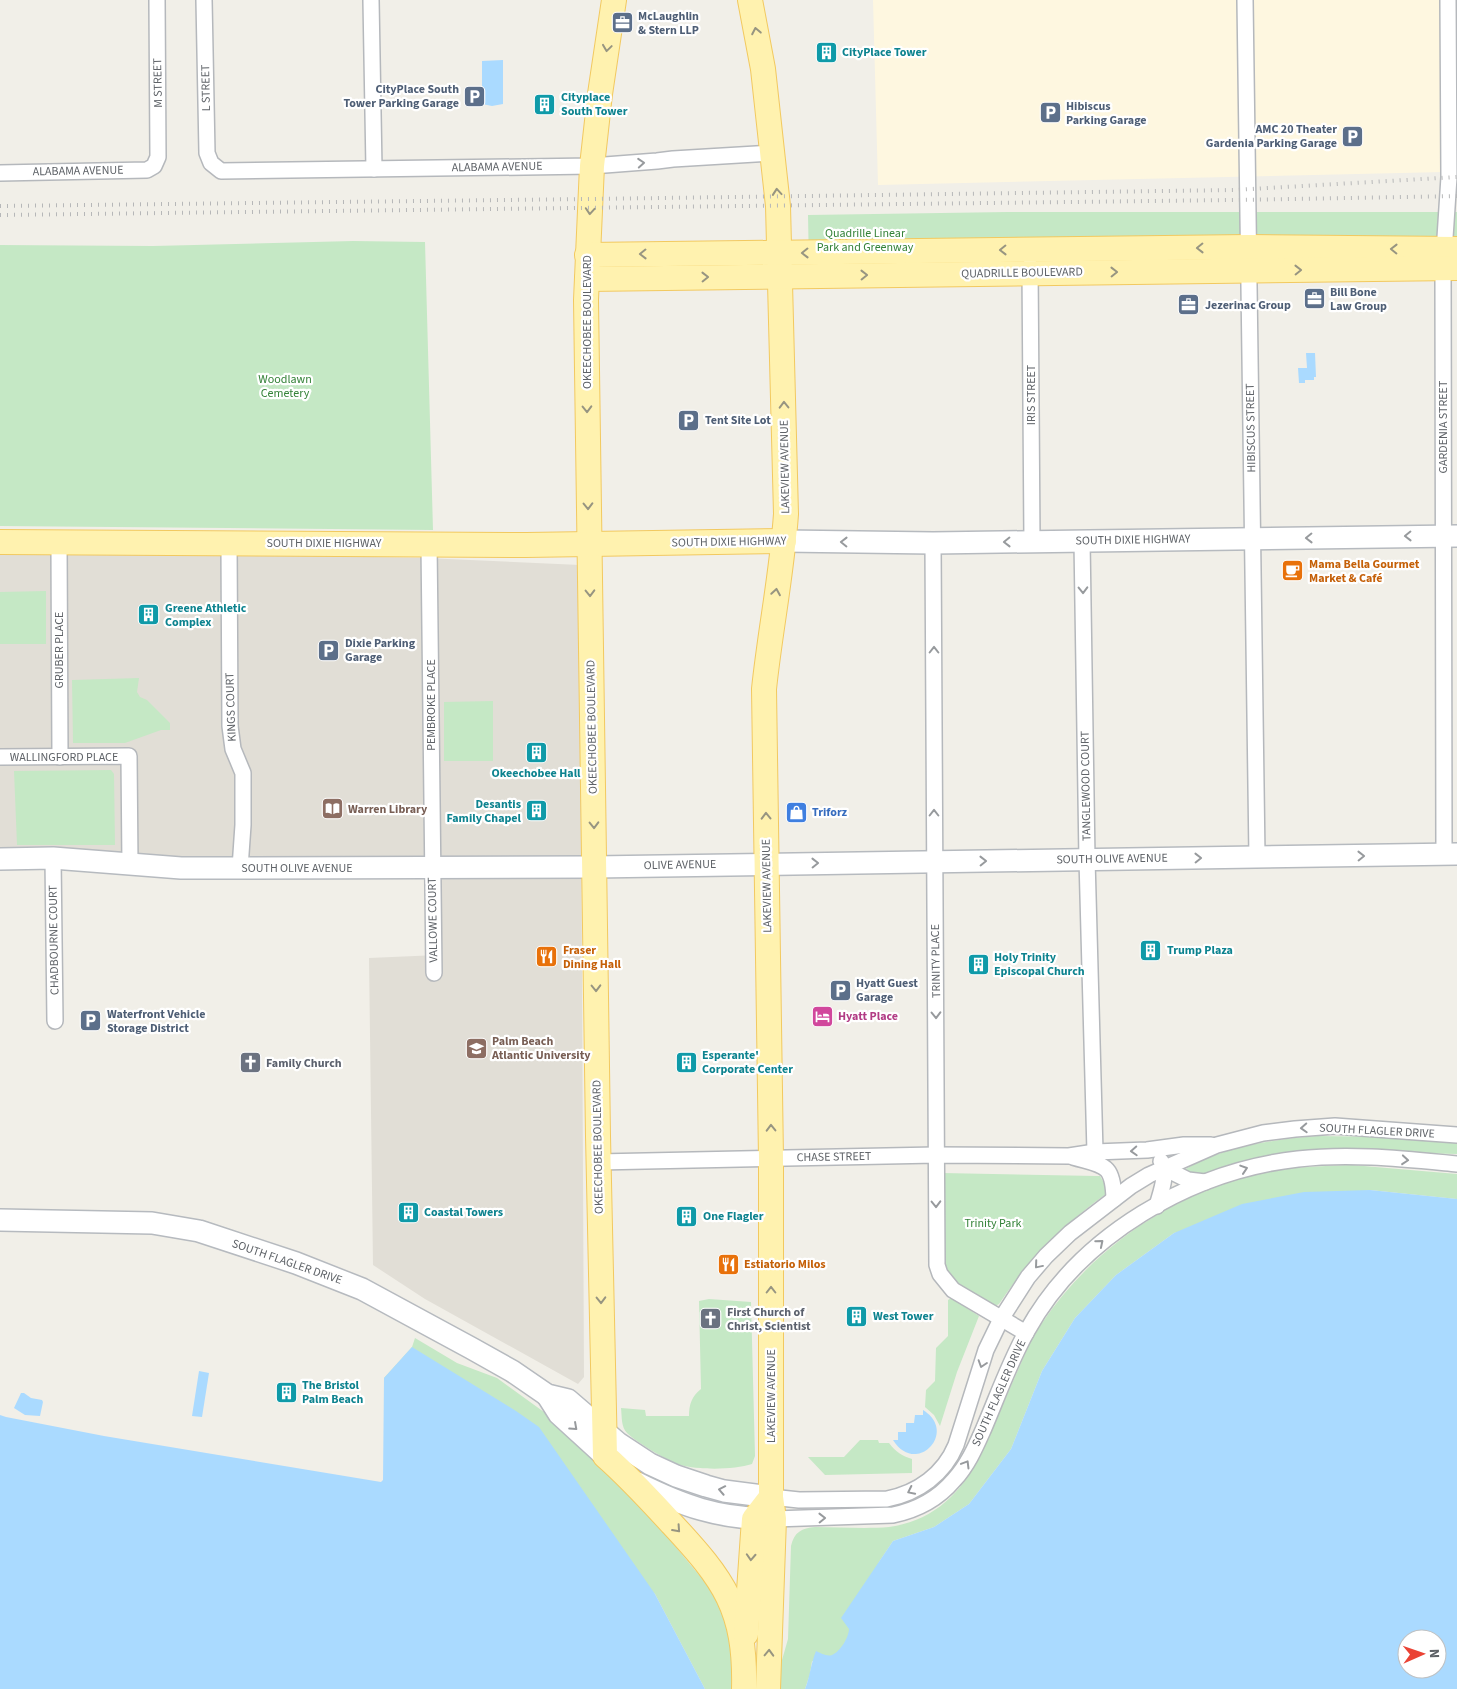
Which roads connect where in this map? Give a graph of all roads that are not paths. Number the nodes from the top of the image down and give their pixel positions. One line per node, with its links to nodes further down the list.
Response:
1 (157, 0): 9 (street, M STREET)
2 (204, 0): 12 (street, L STREET)
3 (371, 0): 11 (street)
4 (614, 0): 10 (main road, OKEECHOBEE BOULEVARD, one-way to 10)
5 (750, 0): 8 (main road, one-way to 5)
6 (1245, 0): 14 (street, HIBISCUS STREET)
7 (1448, 0): 17 (street, GARDENIA STREET)
8 (773, 153): 10 (street, ALABAMA AVENUE, one-way to 8); 18 (main road, one-way to 8)
9 (154, 166): 13 (street, ALABAMA AVENUE)
10 (592, 166): 11 (street, ALABAMA AVENUE); 16 (main road, OKEECHOBEE BOULEVARD, one-way to 16)
11 (374, 169): 12 (street, ALABAMA AVENUE)
12 (220, 171)
13 (0, 173)
14 (1249, 247): 15 (main road, QUADRILLE BOULEVARD, one-way to 15); 17 (main road, QUADRILLE BOULEVARD, one-way to 14); 19 (street, HIBISCUS STREET)
15 (1030, 249): 18 (main road, QUADRILLE BOULEVARD, one-way to 18); 20 (street, IRIS STREET)
16 (588, 255): 18 (main road, QUADRILLE BOULEVARD, one-way to 16); 21 (main road, OKEECHOBEE BOULEVARD)
17 (1450, 258): 19 (main road, QUADRILLE BOULEVARD, one-way to 17); 22 (street, GARDENIA STREET)
18 (780, 264): 20 (main road, QUADRILLE BOULEVARD, one-way to 20); 21 (main road, QUADRILLE BOULEVARD, one-way to 18); 27 (main road, LAKEVIEW AVENUE, one-way to 18)
19 (1249, 270): 20 (main road, QUADRILLE BOULEVARD, one-way to 19); 23 (street, HIBISCUS STREET)
20 (1030, 273): 28 (street, IRIS STREET)
21 (587, 279): 32 (main road, OKEECHOBEE BOULEVARD, one-way to 32)
22 (1450, 536): 23 (street, SOUTH DIXIE HIGHWAY, one-way to 23); 35 (street, GARDENIA STREET)
23 (1253, 539): 24 (street, SOUTH DIXIE HIGHWAY); 36 (street, HIBISCUS STREET)
24 (1082, 541): 28 (street, SOUTH DIXIE HIGHWAY); 39 (street, TANGLEWOOD COURT, one-way to 39)
25 (0, 542): 26 (main road, SOUTH DIXIE HIGHWAY)
26 (59, 542): 29 (main road, SOUTH DIXIE HIGHWAY); 34 (street, GRUBER PLACE)
27 (784, 542): 30 (street, SOUTH DIXIE HIGHWAY, one-way to 27); 32 (main road, SOUTH DIXIE HIGHWAY); 42 (main road, LAKEVIEW AVENUE, one-way to 27)
28 (1032, 542): 30 (street, SOUTH DIXIE HIGHWAY, one-way to 30)
29 (229, 543): 31 (main road, SOUTH DIXIE HIGHWAY); 45 (street, KINGS COURT)
30 (933, 543): 40 (street, TRINITY PLACE, one-way to 30)
31 (429, 544): 32 (main road, SOUTH DIXIE HIGHWAY); 43 (street, PEMBROKE PLACE)
32 (589, 544): 44 (main road, OKEECHOBEE BOULEVARD, one-way to 44)
33 (0, 757): 34 (street, WALLINGFORD PLACE)
34 (60, 757): 41 (street, WALLINGFORD PLACE)
35 (1451, 854): 36 (street, SOUTH OLIVE AVENUE, one-way to 35)
36 (1257, 857): 39 (street, SOUTH OLIVE AVENUE, one-way to 36)
37 (53, 858): 38 (street, SOUTH OLIVE AVENUE); 41 (street, SOUTH OLIVE AVENUE); 47 (street, CHADBOURNE COURT)
38 (0, 859)
39 (1087, 859): 40 (street, SOUTH OLIVE AVENUE, one-way to 39); 51 (street, TANGLEWOOD COURT)
40 (934, 861): 42 (street, SOUTH OLIVE AVENUE, one-way to 40); 52 (street, TRINITY PLACE, one-way to 52)
41 (130, 864): 45 (street, SOUTH OLIVE AVENUE)
42 (767, 864): 44 (street, OLIVE AVENUE); 54 (main road, LAKEVIEW AVENUE, one-way to 42)
43 (432, 867): 44 (street, SOUTH OLIVE AVENUE); 45 (street, SOUTH OLIVE AVENUE); 46 (street, VALLOWE COURT)
44 (594, 867): 55 (main road, OKEECHOBEE BOULEVARD, one-way to 55)
45 (240, 868)
46 (434, 973)
47 (55, 1021)
48 (1457, 1135): 49 (street, SOUTH FLAGLER DRIVE, one-way to 49)
49 (1217, 1145): 50 (street, CHASE STREET); 57 (street, SOUTH FLAGLER DRIVE)
50 (1156, 1149): 51 (street, CHASE STREET, one-way to 51); 57 (street)
51 (1094, 1152): 53 (street, CHASE STREET)
52 (936, 1155): 53 (street, CHASE STREET); 54 (street, CHASE STREET); 62 (street, TRINITY PLACE, one-way to 62)
53 (1069, 1156): 59 (street, CHASE STREET)
54 (771, 1158): 55 (street, CHASE STREET); 68 (main road, LAKEVIEW AVENUE, one-way to 54)
55 (598, 1162): 65 (main road, OKEECHOBEE BOULEVARD, one-way to 65)
56 (1457, 1164): 58 (street, SOUTH FLAGLER DRIVE, one-way to 56)
57 (1164, 1168): 58 (street); 59 (street, SOUTH FLAGLER DRIVE); 60 (street)
58 (1206, 1182): 60 (street, SOUTH FLAGLER DRIVE)
59 (1114, 1199): 62 (street, SOUTH FLAGLER DRIVE, one-way to 62)
60 (1157, 1206): 63 (street, SOUTH FLAGLER DRIVE, one-way to 60)
61 (0, 1220): 64 (street, SOUTH FLAGLER DRIVE)
62 (1001, 1319): 63 (street, TRINITY PLACE); 68 (street, SOUTH FLAGLER DRIVE, one-way to 68)
63 (1026, 1333): 68 (street, SOUTH FLAGLER DRIVE, one-way to 63)
64 (547, 1395): 65 (street, SOUTH FLAGLER DRIVE); 66 (street, SOUTH FLAGLER DRIVE, one-way to 66)
65 (604, 1431): 66 (main road, OKEECHOBEE BOULEVARD); 68 (street, SOUTH FLAGLER DRIVE, one-way to 65)
66 (605, 1456): 67 (main road, SOUTH FLAGLER DRIVE)
67 (632, 1480): 68 (street, SOUTH FLAGLER DRIVE); 69 (main road, one-way to 69)
68 (766, 1511): 69 (main road, LAKEVIEW AVENUE, one-way to 69); 71 (main road, LAKEVIEW AVENUE, one-way to 68)
69 (744, 1652): 70 (main road)
70 (744, 1683)
71 (768, 1684)

